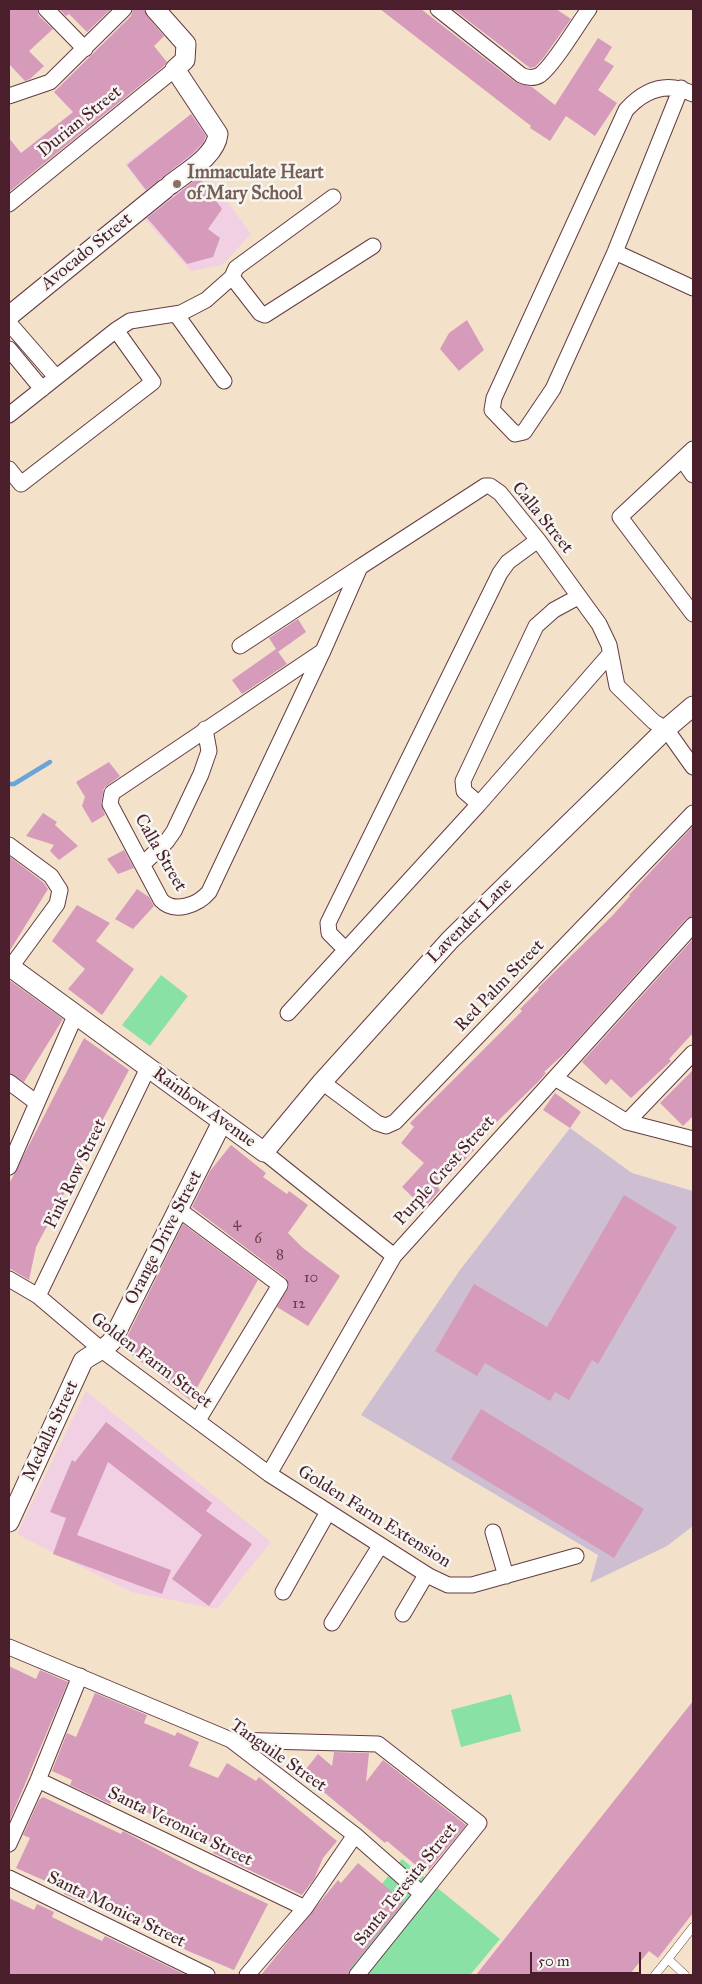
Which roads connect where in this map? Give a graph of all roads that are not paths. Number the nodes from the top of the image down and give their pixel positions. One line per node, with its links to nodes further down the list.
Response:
1 (46, 9): 6 (street)
2 (124, 9): 6 (street)
3 (155, 9): 7 (street)
4 (438, 9): 5 (street)
5 (581, 12)
6 (85, 49): 9 (street)
7 (175, 69): 11 (street, Durian Street); 17 (street, Avocado Street)
8 (687, 91): 13 (street); 13 (street)
9 (10, 94)
10 (333, 197): 14 (street)
11 (9, 204)
12 (373, 246): 14 (street)
13 (615, 252): 15 (street)
14 (232, 277): 16 (street)
15 (693, 288)
16 (176, 314): 19 (street); 22 (street)
17 (9, 316)
18 (9, 323): 21 (street)
19 (116, 330): 21 (street); 26 (street)
20 (9, 349): 23 (street)
21 (56, 377): 23 (street)
22 (224, 381)
23 (42, 388): 24 (street)
24 (9, 415)
25 (688, 454): 27 (street); 31 (street)
26 (9, 469)
27 (693, 475)
28 (538, 540): 29 (street, Calla Street); 30 (street, Calla Street); 44 (street)
29 (360, 567): 32 (street); 33 (street, Calla Street)
30 (578, 597): 34 (street, Calla Street); 39 (street)
31 (693, 614)
32 (240, 646)
33 (323, 652): 36 (street, Calla Street); 42 (street, Calla Street)
34 (610, 654): 37 (street, Calla Street); 39 (street)
35 (693, 706): 37 (street, Lavender Lane)
36 (205, 729): 42 (street); 42 (street, Calla Street)
37 (666, 729): 38 (street); 52 (street, Lavender Lane)
38 (693, 767)
39 (479, 804): 44 (street)
40 (693, 814): 52 (street, Red Palm Street)
41 (9, 844): 45 (street)
42 (143, 864)
43 (693, 925): 50 (street, Purple Crest Street)
44 (345, 949): 46 (street)
45 (10, 967): 47 (street, Rainbow Avenue)
46 (288, 1013)
47 (75, 1016): 49 (street, Rainbow Avenue); 53 (street)
48 (693, 1053): 55 (street)
49 (148, 1068): 54 (street, Rainbow Avenue); 62 (street, Pink Row Street)
50 (554, 1078): 55 (street); 60 (street, Purple Crest Street)
51 (9, 1082): 53 (street)
52 (322, 1082): 57 (street, Lavender Lane)
53 (37, 1103): 58 (street)
54 (222, 1122): 57 (street, Rainbow Avenue); 59 (street, Orange Drive Street)
55 (626, 1122): 56 (street)
56 (693, 1139)
57 (264, 1152): 60 (street, Rainbow Avenue)
58 (9, 1167)
59 (178, 1209): 63 (street, Orange Drive Street); 64 (street)
60 (394, 1256): 65 (street, Purple Crest Street)
61 (9, 1279): 62 (street, Golden Farm Street)
62 (38, 1296): 63 (street, Golden Farm Street)
63 (103, 1351): 64 (street, Golden Farm Street); 67 (street, Medalla Street)
64 (198, 1420): 65 (street, Golden Farm Street)
65 (269, 1474): 66 (street, Golden Farm Extension)
66 (328, 1512): 69 (street, Golden Farm Extension); 73 (street)
67 (9, 1522)
68 (493, 1532): 72 (street)
69 (380, 1546): 71 (street, Golden Farm Extension); 75 (street)
70 (576, 1556): 72 (street, Golden Farm Extension)
71 (426, 1575): 72 (street, Golden Farm Extension); 74 (street)
72 (506, 1576)
73 (283, 1592)
74 (404, 1614)
75 (332, 1624)
76 (9, 1646): 77 (street, Tanguile Street)
77 (80, 1676): 78 (street, Tanguile Street); 79 (street)
78 (231, 1740): 80 (street, Tanguile Street); 83 (street, Santa Teresita Street)
79 (38, 1780): 81 (street); 84 (street, Santa Veronica Street)
80 (355, 1835): 83 (street, Tanguile Street); 84 (street)
81 (9, 1844)
82 (9, 1878): 87 (street, Santa Monica Street)
83 (422, 1894): 89 (street, Santa Teresita Street)
84 (305, 1908): 88 (street)
85 (693, 1927): 86 (lane)
86 (668, 1959): 90 (lane); 91 (lane)
87 (208, 1975)
88 (247, 1975)
89 (357, 1975)
90 (655, 1975)
91 (684, 1975)

